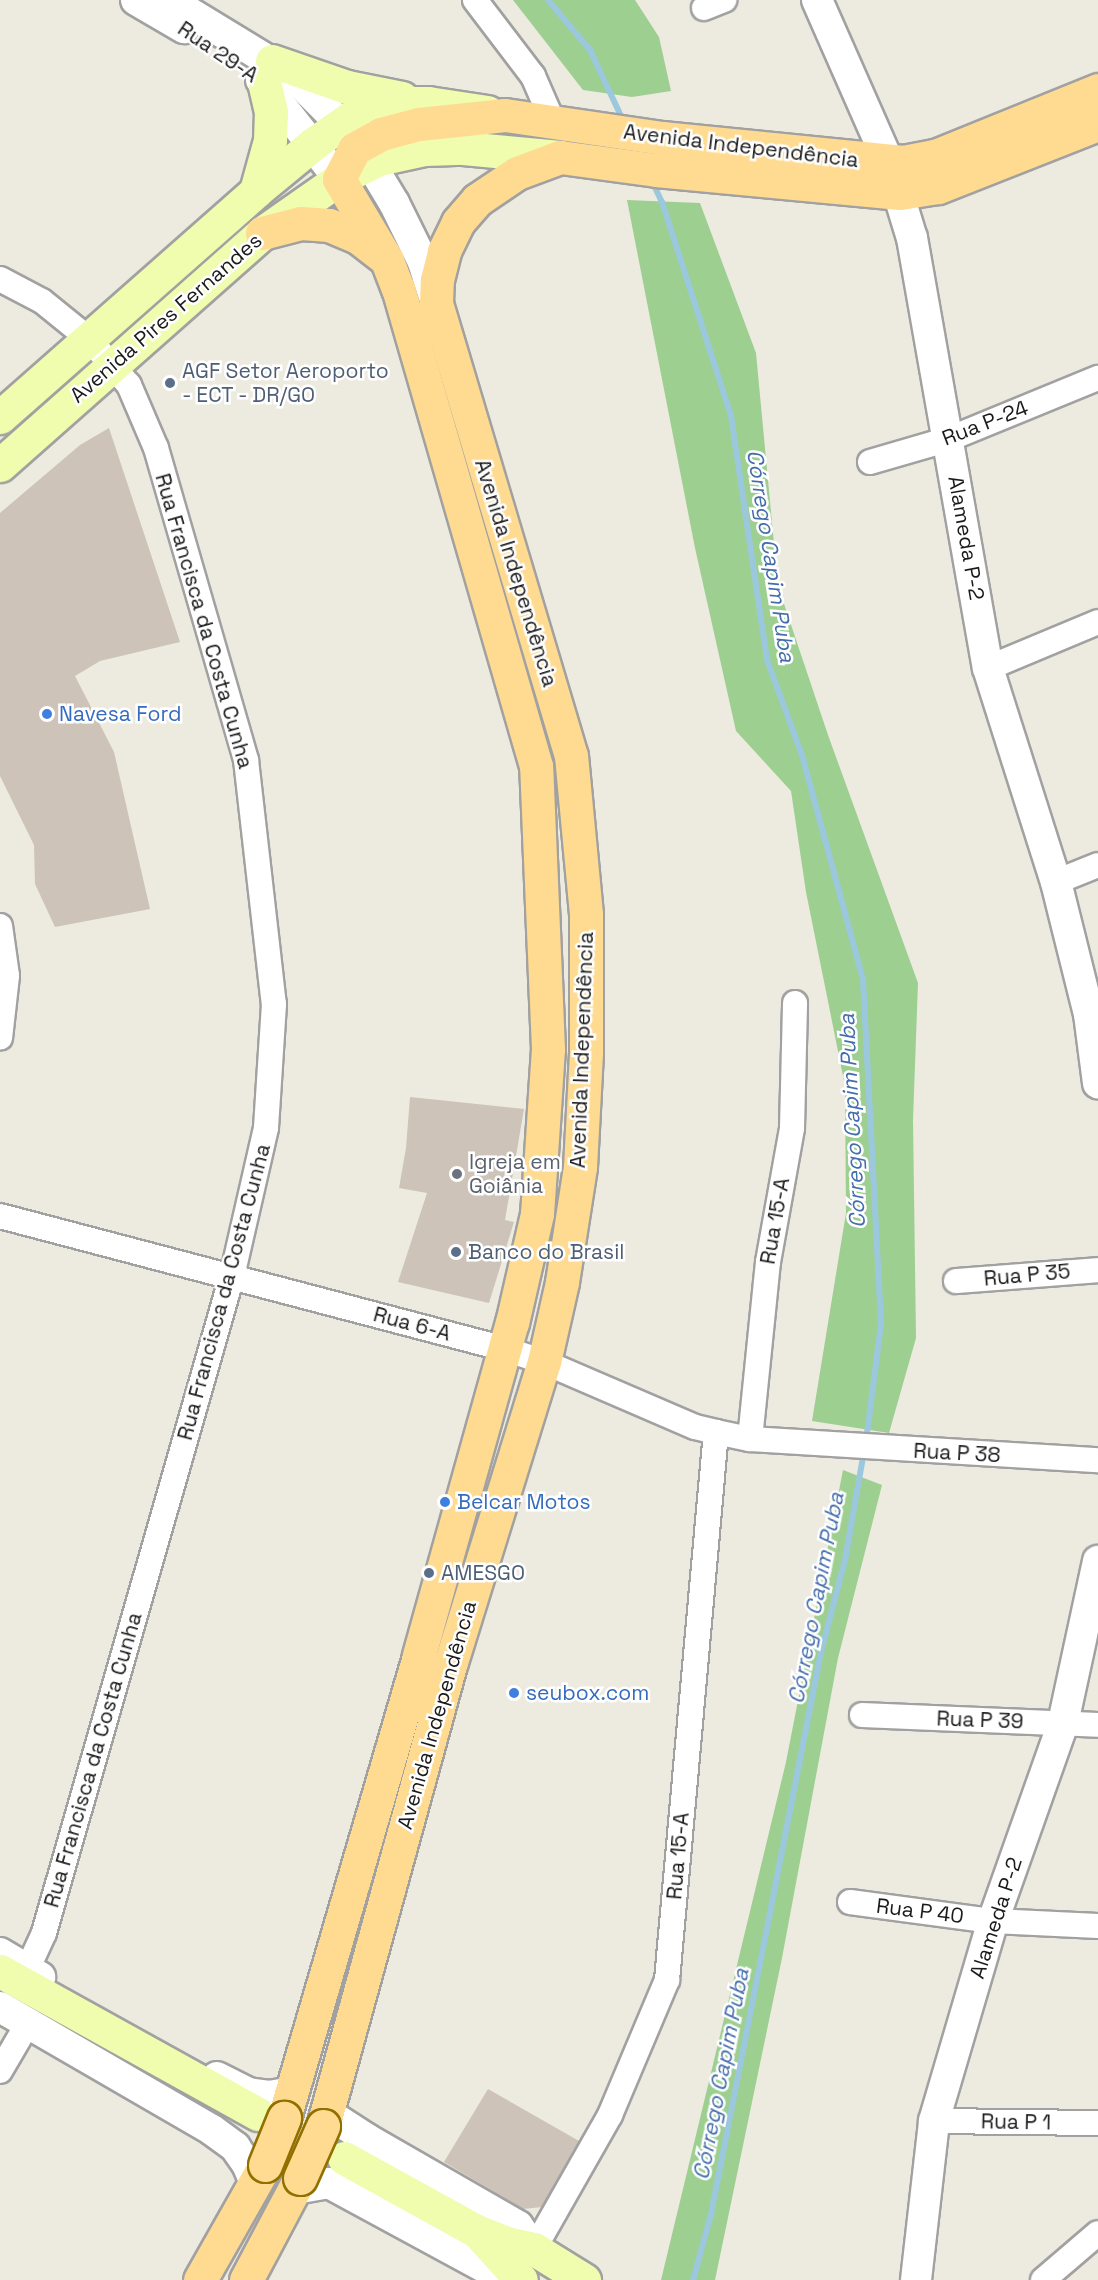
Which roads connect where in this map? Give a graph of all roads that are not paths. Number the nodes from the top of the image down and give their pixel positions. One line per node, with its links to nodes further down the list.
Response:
1 (136, 0): 5 (street, Rua 29-A)
2 (170, 0): 5 (street)
3 (475, 0): 9 (street)
4 (817, 0): 14 (street, Alameda P-2)
5 (269, 73): 7 (main road); 11 (street, Rua 29-A); 12 (street); 16 (main road)
6 (1098, 90): 14 (main road, Avenida Independência)
7 (428, 102): 8 (main road, Avenida Independência); 12 (main road, Avenida Independência)
8 (505, 115): 9 (main road, Avenida Independência); 12 (main road)
9 (567, 124): 14 (main road, Avenida Independência)
10 (1098, 124): 17 (main road, Avenida Independência)
11 (313, 144): 12 (main road, Avenida Independência); 15 (street, Avenida Independência); 16 (main road, Avenida Pires Fernandes)
12 (357, 144): 13 (main road, Avenida Independência); 15 (main road); 21 (street, Avenida Independência)
13 (571, 158): 17 (main road, Avenida Independência); 21 (main road)
14 (889, 163): 17 (street, Alameda P-2)
15 (339, 179): 18 (main road, Avenida Pires Fernandes); 19 (main road, Avenida Independência)
16 (256, 191): 22 (main road, Avenida Pires Fernandes)
17 (900, 193): 26 (street, Alameda P-2)
18 (262, 233): 19 (main road); 23 (main road, Avenida Pires Fernandes)
19 (387, 260): 32 (main road, Avenida Independência)
20 (0, 279): 22 (street, Rua Francisca da Costa Cunha)
21 (436, 304): 31 (main road, Avenida Independência)
22 (89, 339): 23 (street, Rua Francisca da Costa Cunha); 25 (main road, Avenida Pires Fernandes)
23 (112, 365): 28 (main road, Avenida Pires Fernandes); 42 (street, Rua Francisca da Costa Cunha)
24 (1098, 378): 26 (street, Rua P-24)
25 (0, 417)
26 (949, 439): 27 (street, Rua P-24); 30 (street, Alameda P-2)
27 (870, 462)
28 (0, 465)
29 (1098, 622): 30 (street)
30 (988, 668): 34 (street, Alameda P-2)
31 (571, 756): 32 (main road); 45 (main road, Avenida Independência)
32 (536, 766): 44 (main road, Avenida Independência)
33 (1098, 865): 34 (street)
34 (1056, 882): 37 (street, Alameda P-2)
35 (0, 926): 38 (street)
36 (795, 1003): 47 (street, Rua 15-A)
37 (1094, 1013): 39 (street, Alameda P-2)
38 (0, 1038)
39 (1098, 1083)
40 (0, 1215): 42 (street, Rua 6-A)
41 (1098, 1270): 43 (street, Rua P 35)
42 (232, 1276): 44 (street, Rua 6-A); 60 (street, Rua Francisca da Costa Cunha)
43 (956, 1281)
44 (505, 1349): 45 (street, Rua 6-A); 51 (main road, Avenida Independência)
45 (544, 1362): 46 (street, Rua 6-A); 52 (main road, Avenida Independência)
46 (716, 1432): 47 (street, Rua 6-A); 73 (street, Rua 15-A)
47 (750, 1439): 48 (street, Rua 6-A)
48 (817, 1442): 49 (street, Rua P 38)
49 (1098, 1460)
50 (1098, 1561): 54 (street, Alameda P-2)
51 (420, 1655): 52 (main road); 64 (main road, Avenida Independência)
52 (451, 1662): 65 (main road, Avenida Independência)
53 (862, 1715): 54 (street, Rua P 39)
54 (1063, 1723): 55 (street, Rua P 39); 57 (street, Alameda P-2)
55 (1098, 1725)
56 (850, 1902): 57 (street, Rua P 40)
57 (993, 1921): 58 (street, Rua P 40); 66 (street, Alameda P-2)
58 (1098, 1926)
59 (0, 1953): 60 (street)
60 (14, 1970): 64 (main road)
61 (0, 2007): 62 (street)
62 (28, 2023): 63 (street); 69 (street)
63 (0, 2071)
64 (278, 2108): 69 (main road, Avenida Independência, bridge)
65 (325, 2119): 70 (main road, Avenida Independência, bridge); 73 (street)
66 (934, 2121): 67 (street, Rua P 1); 74 (street, Alameda P-2)
67 (1098, 2123)
68 (344, 2158): 71 (main road)
69 (260, 2174): 75 (main road, Avenida Independência)
70 (298, 2184): 76 (main road, Avenida Independência); 77 (street)
71 (476, 2230): 73 (main road); 77 (main road)
72 (1098, 2232): 79 (street)
73 (534, 2249): 78 (main road)
74 (921, 2272)
75 (200, 2280)
76 (246, 2280)
77 (518, 2280)
78 (584, 2280)
79 (1043, 2280)

